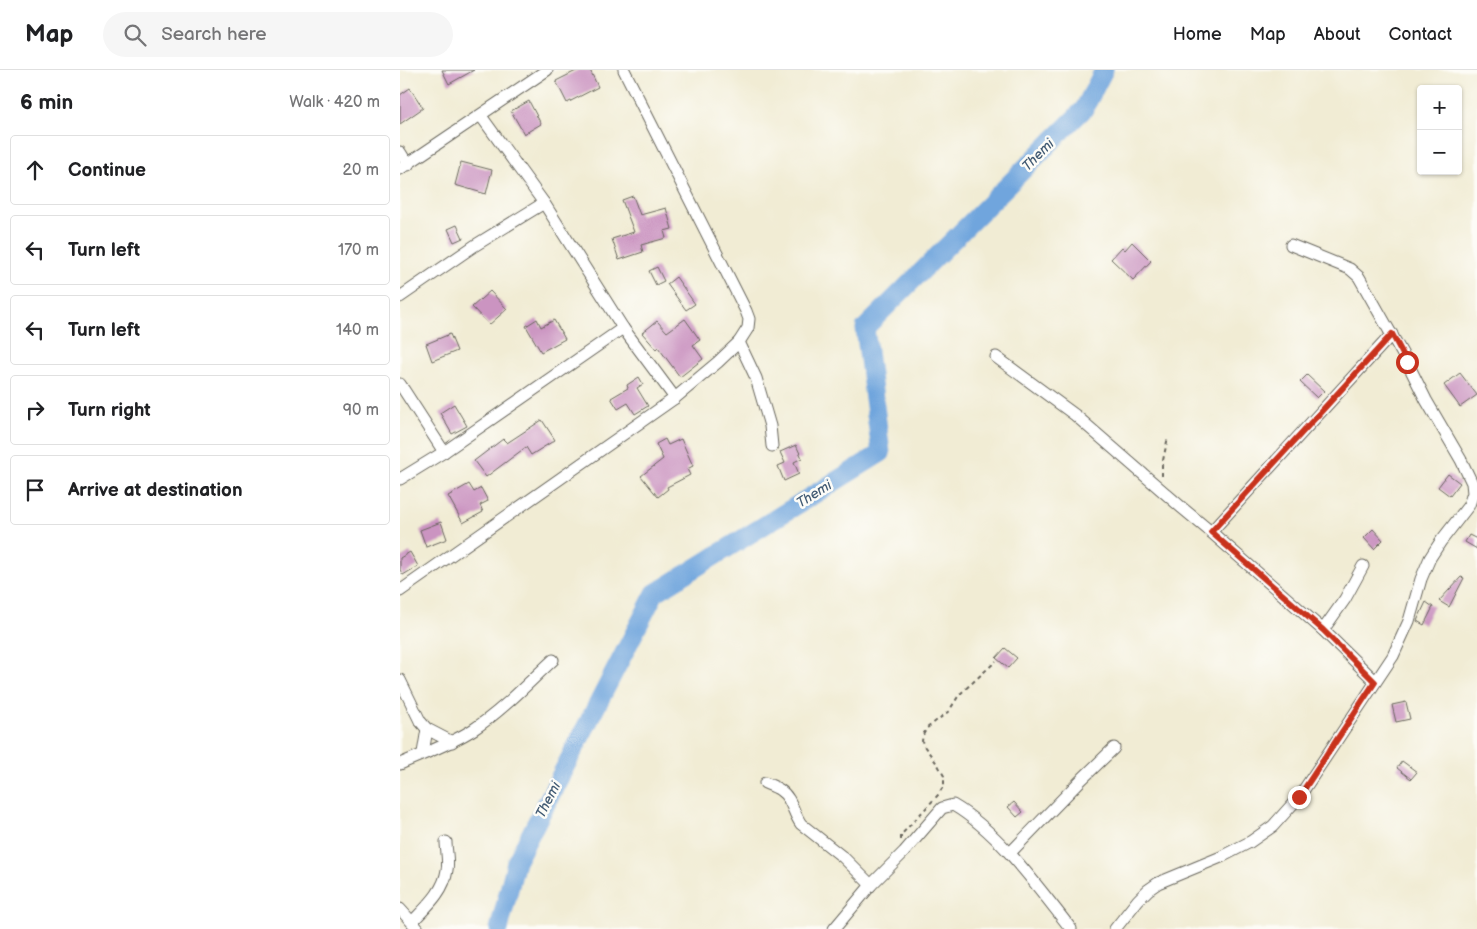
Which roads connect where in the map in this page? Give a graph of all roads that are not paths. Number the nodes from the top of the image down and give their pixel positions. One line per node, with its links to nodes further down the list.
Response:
1 (547, 70): 3 (street)
2 (624, 70): 11 (street)
3 (481, 116): 5 (street); 6 (street)
4 (400, 152): 5 (street)
5 (404, 167)
6 (544, 202): 8 (street); 9 (street)
7 (1291, 245): 10 (street)
8 (400, 297)
9 (624, 328): 14 (street); 16 (street)
10 (1392, 334): 18 (street); 24 (street)
11 (739, 342): 14 (street); 15 (street)
12 (996, 356): 18 (street)
13 (400, 384): 16 (street)
14 (674, 398): 20 (street)
15 (772, 446)
16 (444, 452): 17 (street)
17 (400, 479)
18 (1211, 532): 21 (street)
19 (1363, 566): 21 (street)
20 (400, 591)
21 (1323, 630): 24 (street)
22 (553, 660): 26 (street)
23 (400, 680): 25 (street)
24 (1375, 682): 38 (street)
25 (426, 729): 26 (street); 28 (street)
26 (452, 742): 28 (street)
27 (1114, 748): 32 (street)
28 (423, 753): 29 (street)
29 (400, 764)
30 (765, 783): 33 (street)
31 (446, 842): 35 (street)
32 (1010, 853): 33 (street); 37 (street)
33 (872, 884): 36 (street)
34 (400, 909): 35 (street)
35 (415, 925)
36 (834, 929)
37 (1071, 929)
38 (1115, 929)

